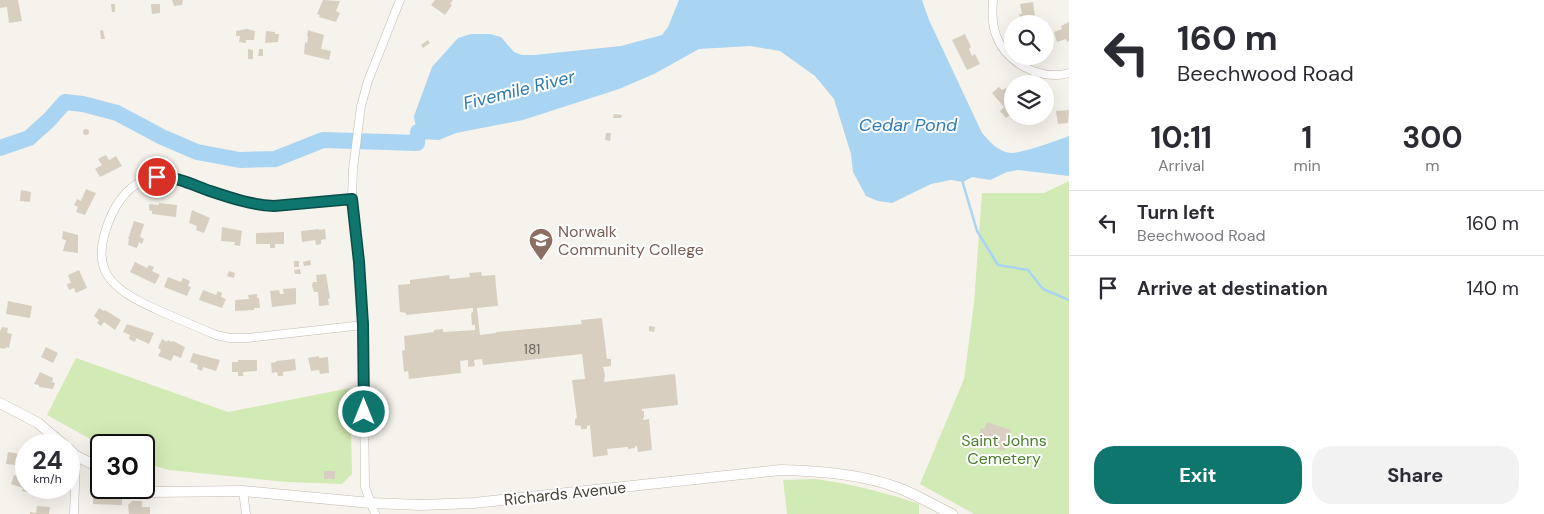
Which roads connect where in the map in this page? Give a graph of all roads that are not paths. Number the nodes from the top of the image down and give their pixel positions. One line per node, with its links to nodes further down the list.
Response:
1 (400, 0): 4 (street)
2 (994, 0): 3 (street)
3 (1069, 72)
4 (352, 199): 5 (street); 5 (street)
5 (363, 325): 11 (street)
6 (0, 403): 7 (street)
7 (51, 434)
8 (244, 491): 9 (street, Richards Avenue); 11 (street, Richards Avenue); 13 (street)
9 (155, 492)
10 (74, 499): 12 (street)
11 (371, 503): 14 (street); 15 (street, Richards Avenue)
12 (74, 514)
13 (246, 514)
14 (375, 514)
15 (952, 514)

